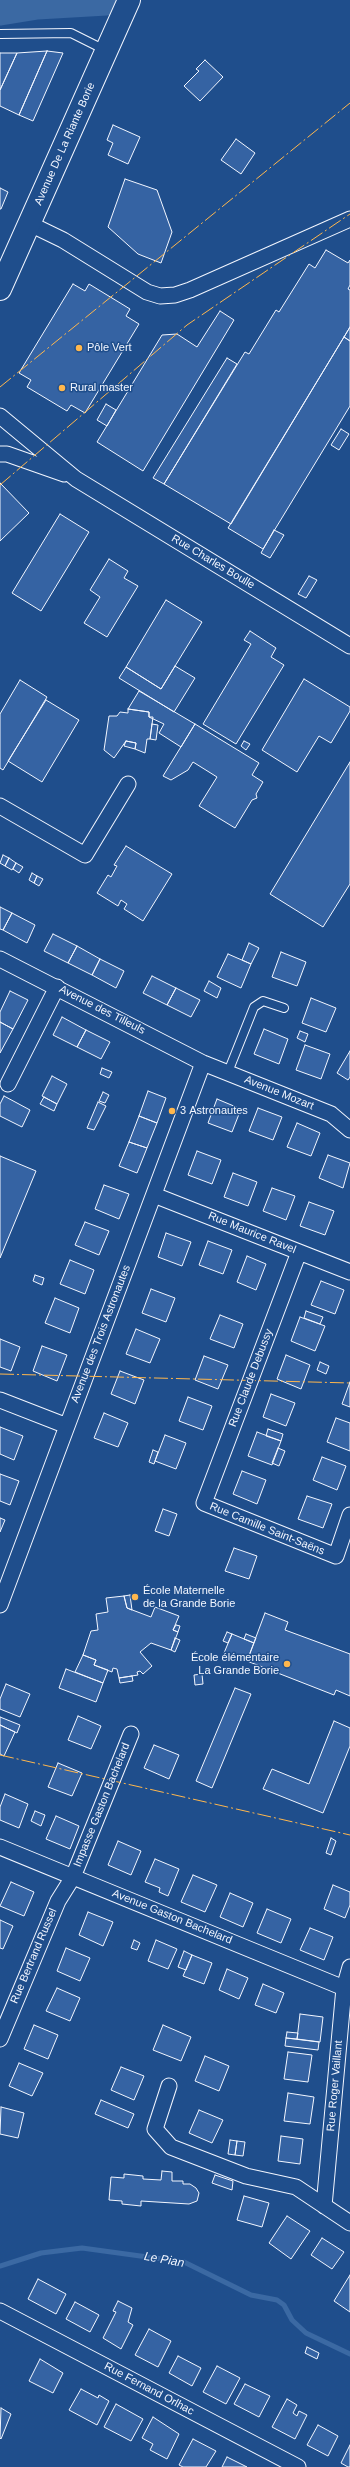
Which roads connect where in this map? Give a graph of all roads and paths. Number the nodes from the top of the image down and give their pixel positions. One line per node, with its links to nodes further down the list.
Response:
1 (126, 7): 3 (street, Avenue De La Riante Borie)
2 (0, 34): 3 (lane)
3 (106, 50): 5 (street, Avenue De La Riante Borie)
4 (350, 219): 5 (street)
5 (30, 224): 6 (street, Avenue De La Riante Borie)
6 (0, 289)
7 (0, 416): 9 (street, Rue Charles Boulle)
8 (0, 454): 9 (street, Rue Charles Boulle)
9 (76, 479): 10 (street, Rue Charles Boulle)
10 (350, 646)
11 (128, 784): 12 (street)
12 (0, 806)
13 (0, 959): 14 (street, Avenue des Tilleuls)
14 (57, 987): 16 (street, Avenue des Tilleuls); 18 (street)
15 (284, 1008): 17 (lane)
16 (203, 1063): 17 (street, Avenue Mozart); 20 (street, Avenue des Trois Astronautes)
17 (228, 1072): 19 (street, Avenue Mozart)
18 (8, 1084)
19 (350, 1130)
20 (154, 1195): 21 (street, Rue Maurice Ravel); 24 (street, Avenue des Trois Astronautes)
21 (299, 1252): 22 (street, Rue Maurice Ravel); 25 (street, Rue Claude Debussy)
22 (350, 1272)
23 (0, 1400): 24 (street)
24 (67, 1426): 27 (street, Avenue des Trois Astronautes)
25 (204, 1503): 26 (street, Rue Camille Saint-Saëns)
26 (350, 1516)
27 (0, 1605)
28 (131, 1734): 30 (street, Impasse Gaston Bachelard)
29 (0, 1847): 30 (street, Avenue Gaston Bachelard)
30 (73, 1877): 32 (street, Avenue Gaston Bachelard); 33 (street, Rue Bertrand Russel)
31 (350, 1968): 32 (street, Rue Roger Vaillant)
32 (344, 1988): 35 (street, Rue Roger Vaillant)
33 (0, 2039)
34 (169, 2086): 35 (street)
35 (324, 2206): 36 (street)
36 (350, 2223)
37 (0, 2311): 38 (street, Rue Fernand Orlhac)
38 (298, 2467)

